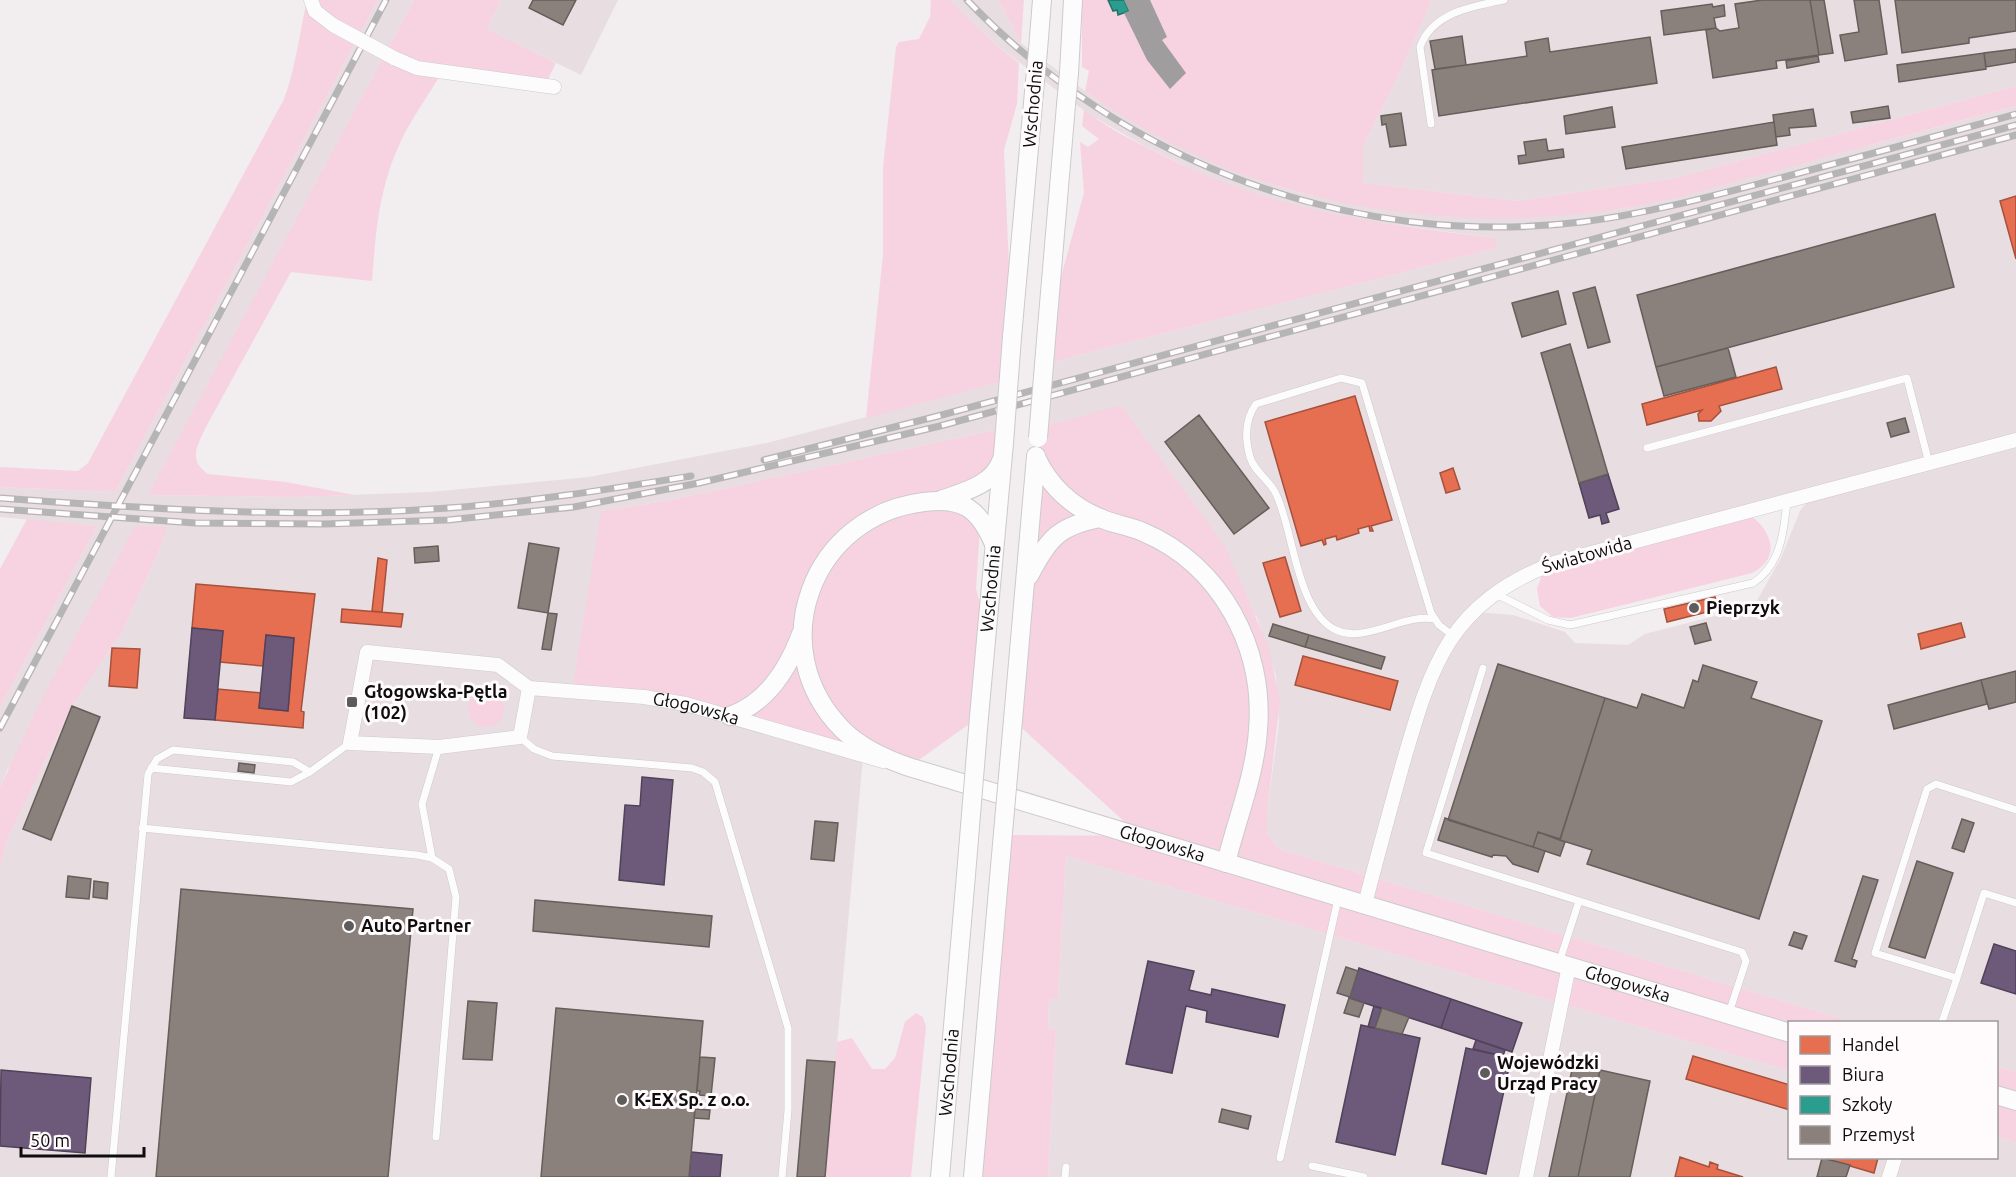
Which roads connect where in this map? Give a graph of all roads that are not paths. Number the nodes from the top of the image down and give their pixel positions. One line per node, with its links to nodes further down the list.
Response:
1 (311, 0): 5 (street, bridge)
2 (1042, 0): 9 (street, Wschodnia, bridge)
3 (1073, 0): 10 (street, Wschodnia, bridge)
4 (1504, 0): 6 (lane)
5 (554, 87)
6 (1431, 124)
7 (2016, 440): 11 (street, Światowida)
8 (1647, 448): 11 (lane)
9 (1003, 450): 12 (street); 15 (street, Wschodnia)
10 (1036, 457): 14 (street); 16 (street, Wschodnia)
11 (1929, 463): 13 (street, Światowida)
12 (939, 500): 15 (street); 19 (street)
13 (1787, 501): 17 (street, Światowida); 17 (lane)
14 (1100, 518): 16 (street); 33 (street)
15 (994, 544): 52 (street, Wschodnia, bridge)
16 (1024, 586): 53 (street, Wschodnia, bridge)
17 (1494, 593): 20 (street, Światowida)
18 (1435, 619): 18 (lane); 20 (lane)
19 (802, 630): 23 (street); 27 (street)
20 (1452, 635): 37 (street, Światowida)
21 (1483, 668): 35 (lane)
22 (529, 688): 23 (street, Głogowska); 24 (street); 25 (street)
23 (730, 716): 27 (street, Głogowska)
24 (520, 737): 26 (street); 51 (lane)
25 (350, 743): 26 (street); 29 (lane)
26 (439, 747): 32 (lane)
27 (909, 767): 33 (street, Głogowska)
28 (151, 768): 29 (lane); 29 (lane); 31 (lane)
29 (310, 772)
30 (2016, 810): 39 (lane)
31 (142, 828): 32 (lane); 50 (lane)
32 (432, 858): 45 (lane)
33 (1226, 862): 34 (street, Głogowska)
34 (1338, 896): 37 (street, Głogowska); 46 (lane)
35 (1579, 901): 38 (lane); 40 (lane)
36 (2016, 903): 39 (lane)
37 (1365, 904): 38 (street, Głogowska)
38 (1564, 965): 40 (street, Głogowska); 56 (street)
39 (1957, 978): 41 (lane)
40 (1729, 1014): 42 (street, Głogowska)
41 (1943, 1021)
42 (1788, 1032)
43 (1998, 1096): 44 (street)
44 (2016, 1101)
45 (436, 1137)
46 (1280, 1158)
47 (1895, 1159): 57 (street)
48 (1312, 1166): 55 (lane)
49 (1066, 1167): 54 (lane)
50 (111, 1177)
51 (782, 1177)
52 (940, 1177)
53 (973, 1177)
54 (1065, 1177)
55 (1364, 1177)
56 (1526, 1177)
57 (1889, 1177)

